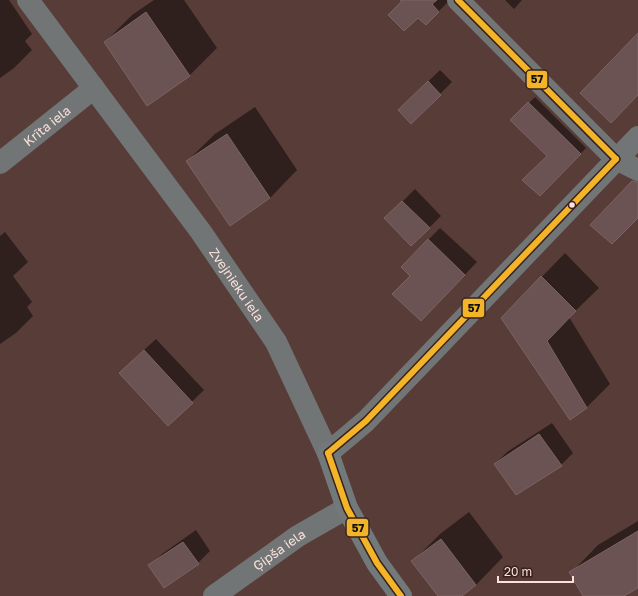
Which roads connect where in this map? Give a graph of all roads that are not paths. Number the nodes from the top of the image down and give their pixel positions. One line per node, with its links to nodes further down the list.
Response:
1 (28, 0): 3 (street, Zvejnieku iela)
2 (458, 0): 5 (street)
3 (94, 88): 6 (street, Krīta iela); 8 (street, Zvejnieku iela)
4 (638, 137): 5 (street)
5 (616, 159): 7 (street); 8 (street)
6 (0, 163)
7 (638, 170)
8 (328, 453): 9 (street, Zvejnieku iela)
9 (347, 508): 10 (street, Ģipša iela); 11 (street, Zvejnieku iela)
10 (214, 596)
11 (401, 596)

